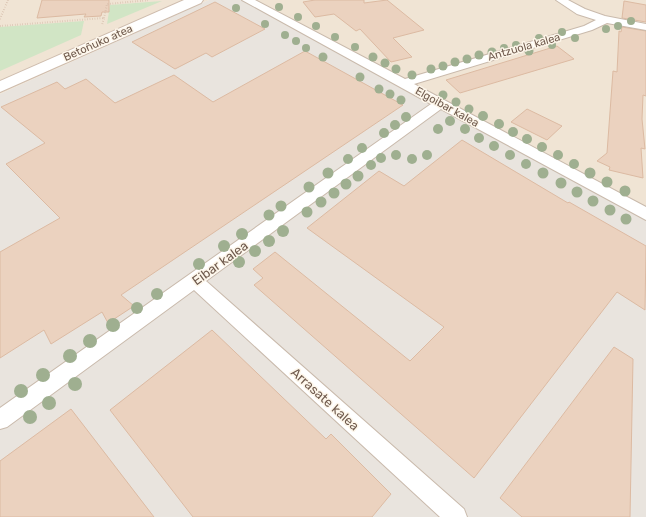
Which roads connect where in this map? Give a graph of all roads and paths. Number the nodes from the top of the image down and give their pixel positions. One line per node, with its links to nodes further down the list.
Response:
1 (8, 0): 7 (path)
2 (150, 0): 6 (path)
3 (196, 0): 13 (main road, Betoñuko atea)
4 (247, 0): 12 (street, Elgoibar kalea)
5 (561, 0): 8 (street)
6 (104, 18): 9 (path); 11 (path)
7 (0, 19)
8 (606, 20): 10 (street); 12 (street, Antzuola kalea)
9 (0, 26)
10 (646, 27)
11 (101, 31)
12 (403, 84): 14 (street, Elgoibar kalea)
13 (0, 87)
14 (440, 104): 15 (street, Elgoibar kalea); 16 (street, Eibar kalea)
15 (646, 214)
16 (195, 281): 17 (street, Eibar kalea); 18 (street, Arrasate kalea)
17 (0, 420)
18 (456, 517)

